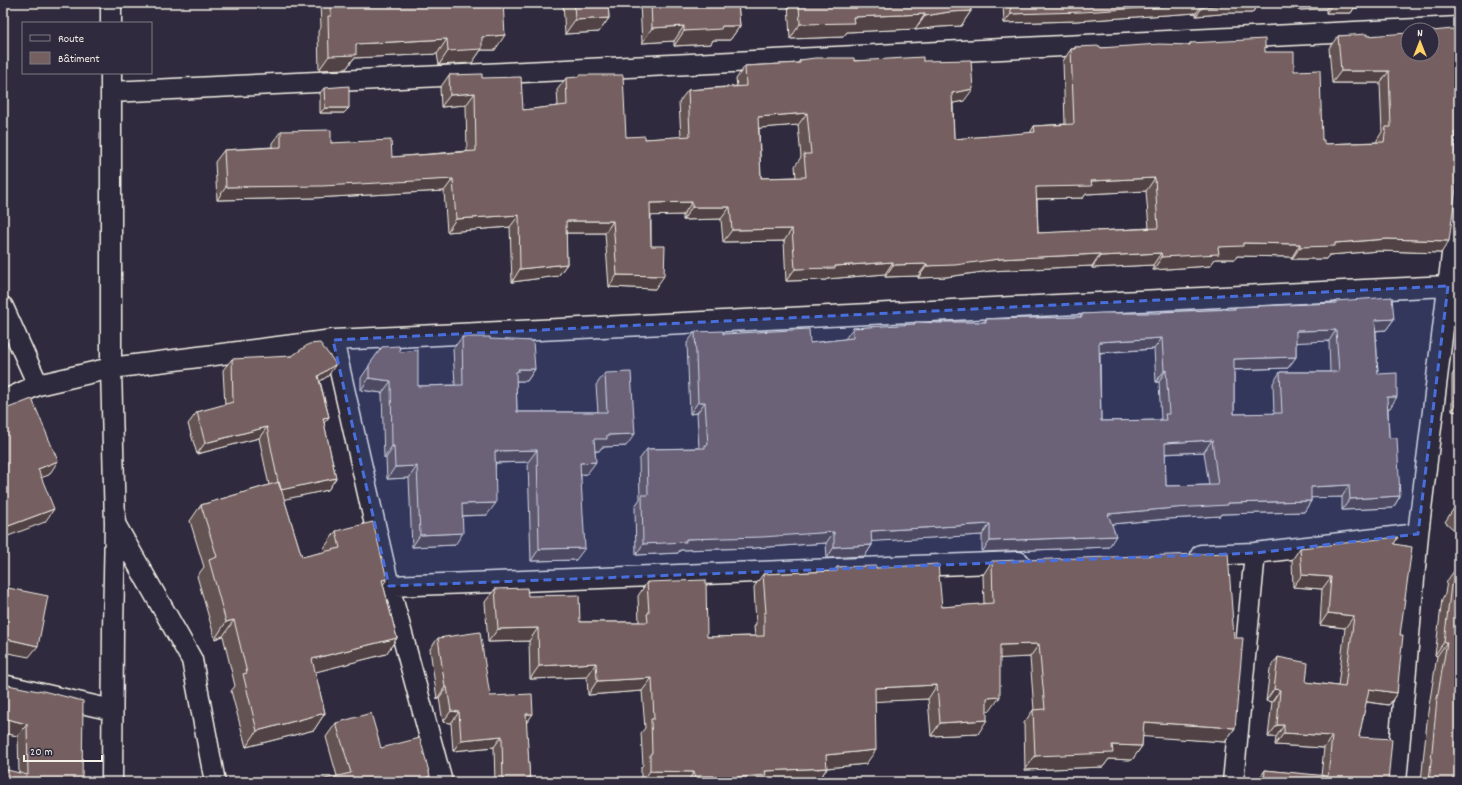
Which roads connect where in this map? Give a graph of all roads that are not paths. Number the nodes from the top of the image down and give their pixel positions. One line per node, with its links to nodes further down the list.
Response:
1 (111, 3): 2 (street)
2 (111, 22)
3 (1459, 27): 4 (street)
4 (111, 83): 9 (street)
5 (1459, 197): 6 (street)
6 (1453, 287): 8 (street); 13 (street)
7 (3, 307): 10 (street)
8 (333, 340): 9 (street); 17 (street)
9 (111, 368): 10 (street); 12 (street)
10 (38, 385): 11 (street)
11 (3, 400)
12 (116, 524): 19 (street); 21 (street)
13 (1418, 534): 14 (street); 24 (street)
14 (1255, 553): 15 (street); 23 (street)
15 (1183, 555)
16 (1040, 561): 17 (street)
17 (389, 586): 22 (street)
18 (3, 685): 19 (street)
19 (112, 710): 20 (street)
20 (112, 782)
21 (215, 782)
22 (442, 782)
23 (1233, 782)
24 (1396, 782)

